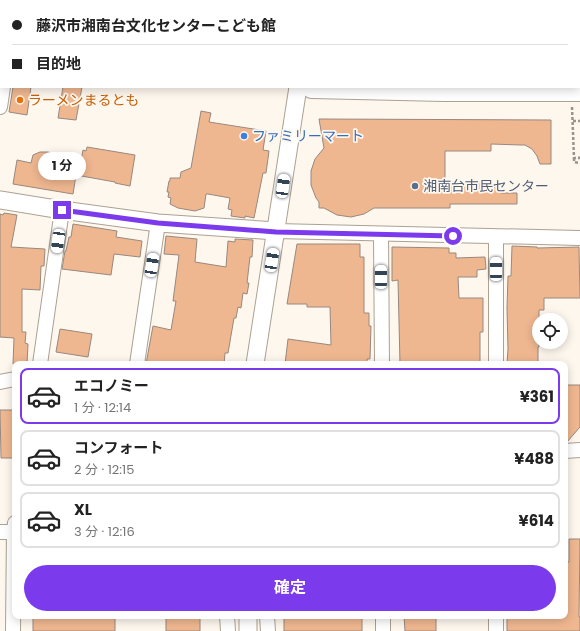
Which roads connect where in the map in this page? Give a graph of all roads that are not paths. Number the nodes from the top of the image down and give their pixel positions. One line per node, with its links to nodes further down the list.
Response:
1 (3, 88): 5 (street)
2 (298, 88): 9 (street)
3 (444, 88): 4 (highway)
4 (576, 90)
5 (0, 107)
6 (0, 200): 7 (street)
7 (62, 210): 8 (street); 13 (street)
8 (158, 223): 9 (street); 14 (street)
9 (276, 232): 10 (street); 15 (street)
10 (381, 234): 11 (street); 16 (street)
11 (496, 237): 12 (street); 17 (street)
12 (580, 238)
13 (40, 361)
14 (137, 361)
15 (255, 361)
16 (382, 361)
17 (496, 361)
18 (12, 380): 19 (street)
19 (0, 382)
20 (568, 450): 21 (street)
21 (580, 450)
22 (11, 530): 23 (street)
23 (12, 580)
24 (13, 619): 30 (street)
25 (227, 619): 31 (street)
26 (248, 619): 32 (street)
27 (267, 619): 33 (street)
28 (383, 619): 34 (street)
29 (496, 619): 35 (street)
30 (13, 631)
31 (228, 631)
32 (248, 631)
33 (268, 631)
34 (383, 631)
35 (496, 631)

